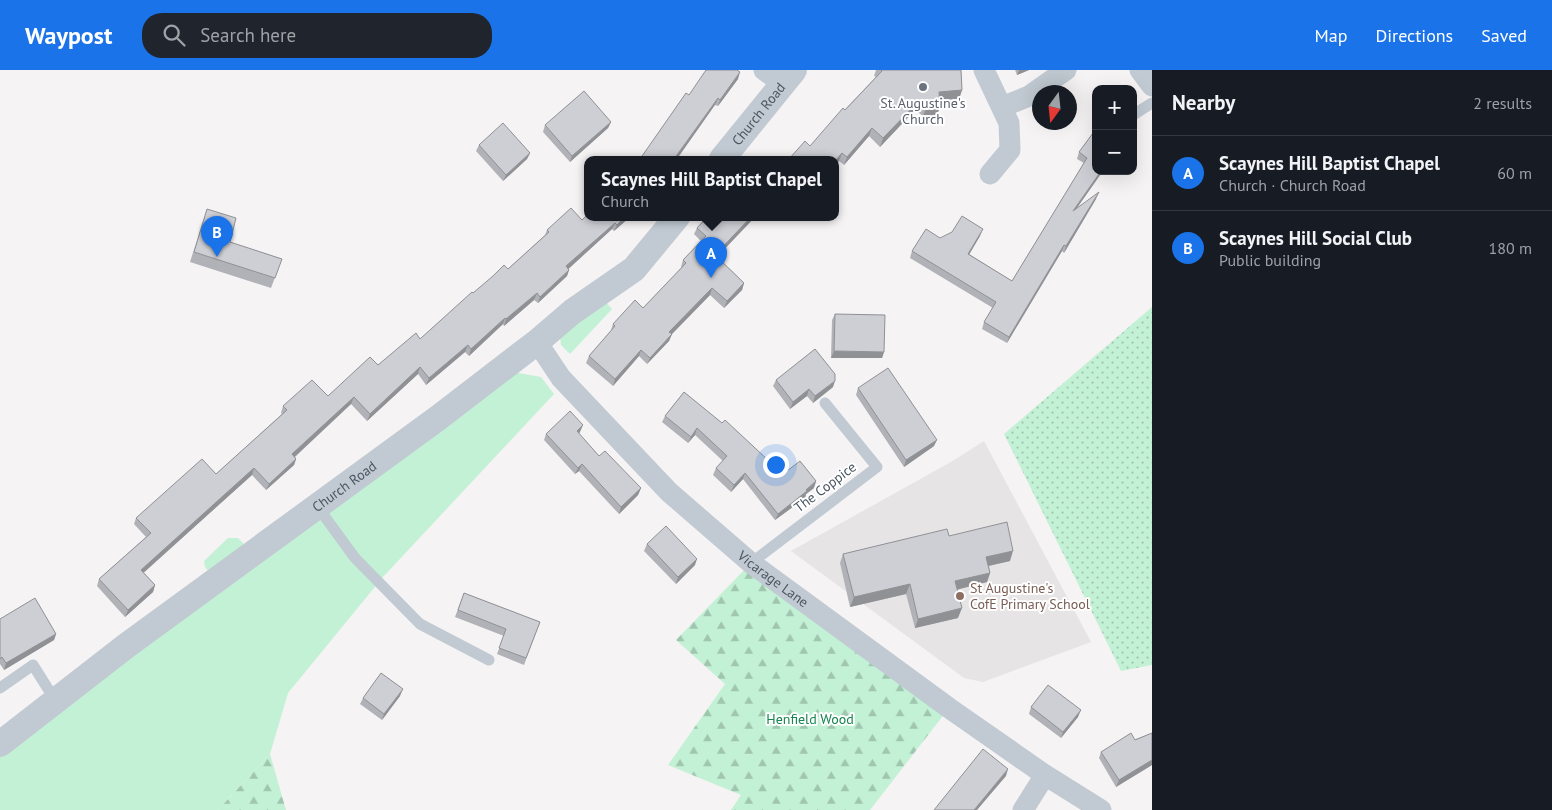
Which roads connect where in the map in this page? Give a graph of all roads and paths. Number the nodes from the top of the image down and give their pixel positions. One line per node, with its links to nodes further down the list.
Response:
1 (984, 70): 7 (street)
2 (1066, 70): 7 (street)
3 (1140, 70): 5 (street)
4 (780, 74): 9 (street, Church Road)
5 (1152, 86)
6 (1152, 103): 8 (lane)
7 (1002, 107): 10 (street)
8 (1137, 112)
9 (724, 156)
10 (990, 174)
11 (674, 221): 12 (street, Church Road)
12 (537, 342): 14 (street, Church Road); 15 (street, Vicarage Lane)
13 (825, 403): 15 (lane, The Coppice)
14 (316, 506): 16 (lane); 18 (street, Church Road)
15 (751, 563): 20 (street, Vicarage Lane)
16 (489, 660)
17 (0, 688): 18 (lane)
18 (55, 700): 19 (street, Church Road)
19 (0, 744)
20 (1045, 774): 21 (street); 22 (street, Vicarage Lane)
21 (1023, 810)
22 (1101, 810)

